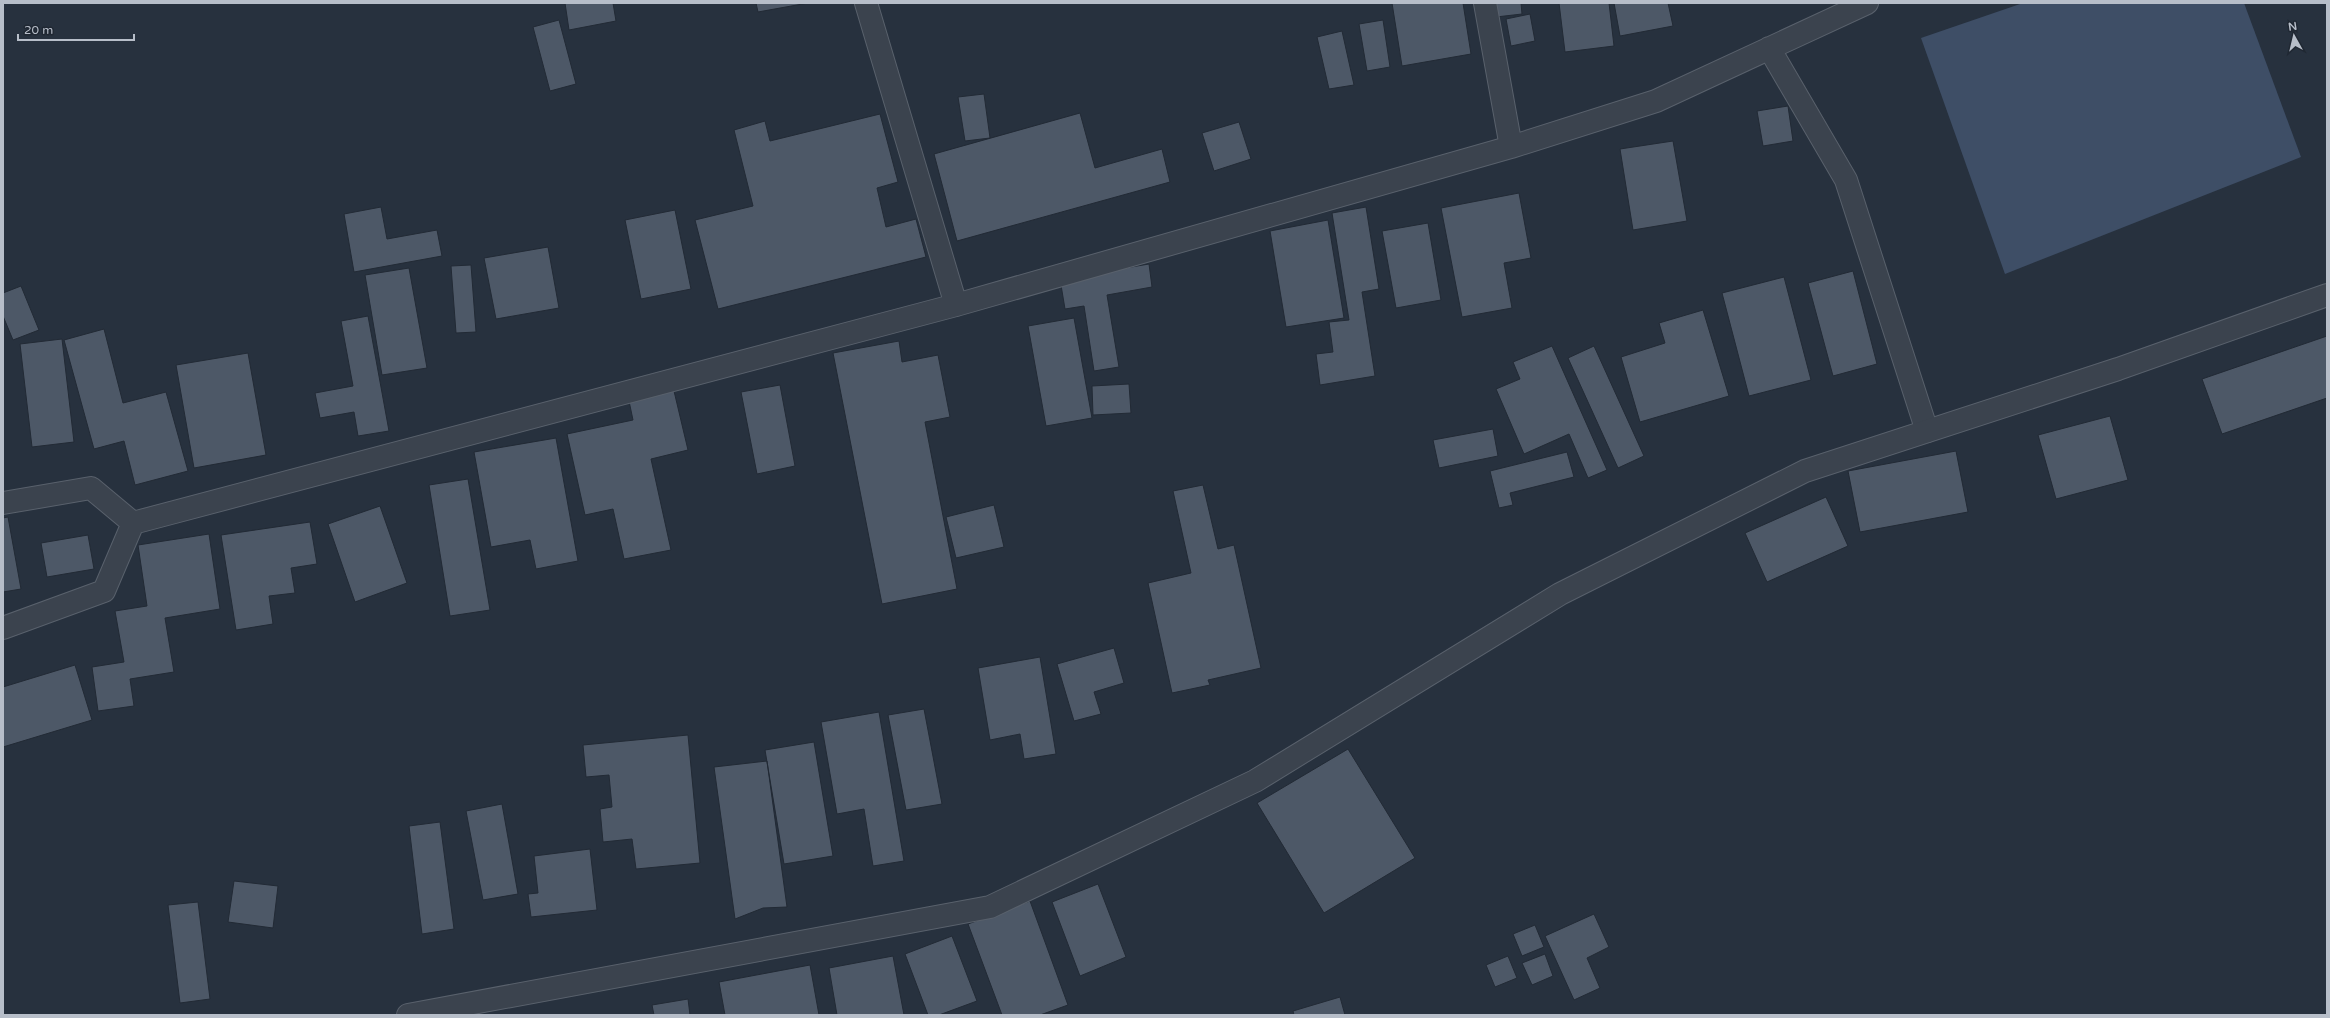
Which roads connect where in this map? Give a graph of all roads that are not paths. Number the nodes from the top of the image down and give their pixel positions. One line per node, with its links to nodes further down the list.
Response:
1 (866, 3): 7 (street)
2 (1485, 3): 5 (street)
3 (1868, 3): 4 (street)
4 (1769, 48): 5 (street); 8 (street)
5 (1511, 147): 7 (street)
6 (2327, 294): 8 (street)
7 (956, 305): 10 (street)
8 (1926, 431): 12 (street)
9 (3, 503): 10 (street)
10 (133, 523): 11 (street)
11 (3, 628)
12 (408, 1015)

